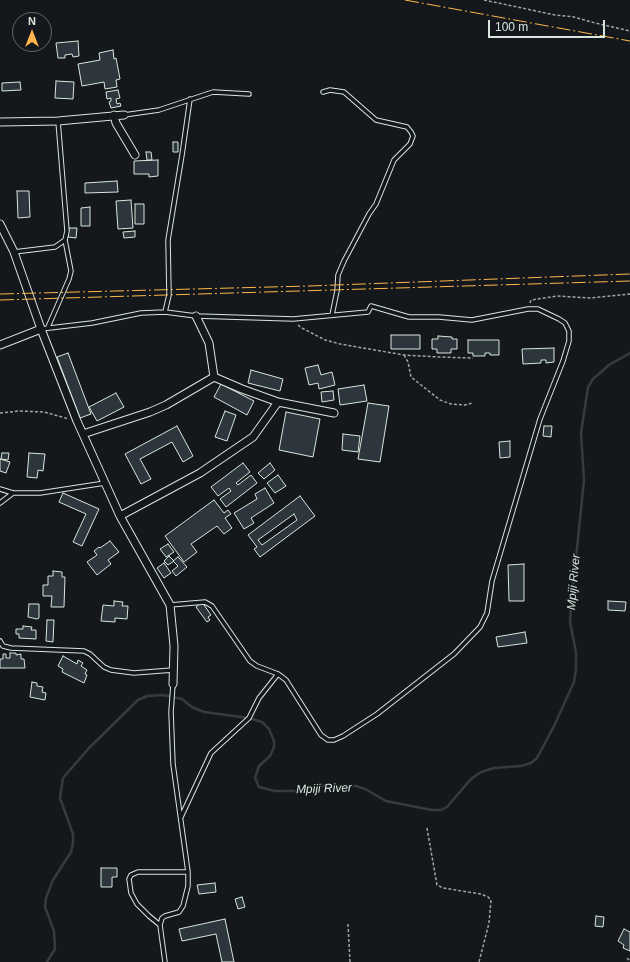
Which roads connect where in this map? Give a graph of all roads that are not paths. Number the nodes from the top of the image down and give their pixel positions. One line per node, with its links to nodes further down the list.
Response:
1 (323, 92): 13 (lane)
2 (249, 94): 3 (lane)
3 (190, 99): 4 (lane); 12 (lane)
4 (124, 114): 5 (street)
5 (114, 115): 6 (street); 8 (street)
6 (58, 121): 7 (street); 10 (lane)
7 (0, 122)
8 (135, 155)
9 (0, 224): 11 (street)
10 (65, 240): 11 (lane); 15 (lane)
11 (14, 252): 15 (street)
12 (164, 312): 14 (lane); 15 (lane)
13 (332, 315): 14 (lane); 29 (lane)
14 (196, 316): 17 (street)
15 (44, 328): 16 (street); 20 (street)
16 (0, 345)
17 (214, 377): 18 (street); 20 (street)
18 (278, 402): 19 (street); 25 (street)
19 (334, 413)
20 (83, 434): 21 (street)
21 (105, 483): 23 (lane); 25 (street)
22 (0, 489): 23 (lane)
23 (13, 493): 24 (lane)
24 (0, 503)
25 (120, 516): 26 (street)
26 (170, 605): 28 (street); 29 (lane)
27 (0, 641): 28 (lane)
28 (174, 670): 30 (street)
29 (278, 674): 31 (lane)
30 (173, 684): 31 (lane)
31 (181, 818): 32 (lane)
32 (188, 872): 33 (lane); 33 (lane)
33 (160, 924): 34 (lane)
34 (165, 962)

